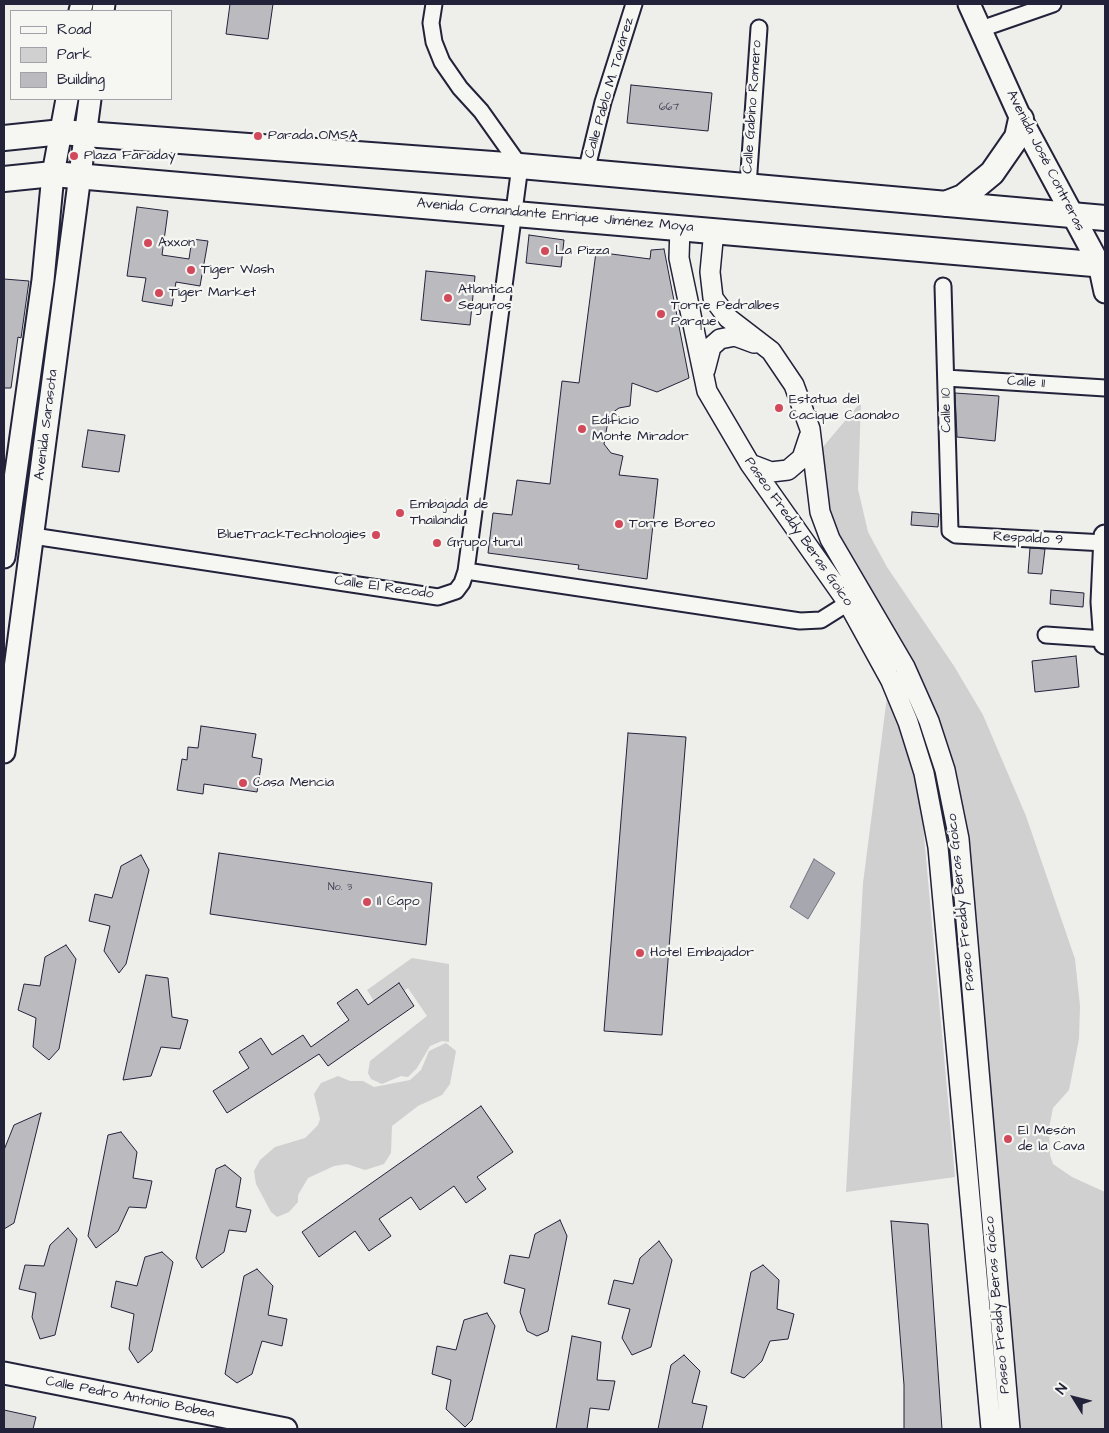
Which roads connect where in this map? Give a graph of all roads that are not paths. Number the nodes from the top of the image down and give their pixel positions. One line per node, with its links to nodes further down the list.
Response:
1 (434, 4): 13 (street)
2 (634, 4): 14 (street, Calle Pablo M. Tavárez)
3 (969, 4): 6 (main road, Avenida José Contreras)
4 (1053, 4): 6 (street)
5 (759, 28): 18 (street, Calle Gabino Romero)
6 (981, 29): 9 (main road, Avenida José Contreras)
7 (67, 100): 10 (main road, Avenida Sarasota)
8 (90, 100): 11 (main road, Avenida Sarasota)
9 (1020, 120): 19 (main road); 21 (main road, Avenida José Contreras)
10 (62, 132): 11 (main road); 12 (main road); 15 (main road, Avenida Sarasota)
11 (85, 134): 13 (main road); 16 (main road, Avenida Sarasota)
12 (4, 138)
13 (520, 166): 14 (main road); 20 (street, Calle El Recodo)
14 (586, 172): 18 (main road)
15 (53, 174): 16 (main road, Avenida Comandante Enrique Jiménez Moya); 17 (main road, Avenida Comandante Enrique Jiménez Moya); 38 (main road, Avenida Sarasota)
16 (79, 176): 20 (main road, Avenida Comandante Enrique Jiménez Moya); 35 (main road, Avenida Sarasota)
17 (4, 179)
18 (748, 186): 19 (main road)
19 (944, 204): 21 (main road)
20 (514, 213): 23 (main road, Avenida Comandante Enrique Jiménez Moya); 39 (street, Calle El Recodo)
21 (1073, 216): 22 (main road); 25 (main road, Avenida José Contreras)
22 (1105, 218)
23 (680, 227): 24 (main road, Avenida Comandante Enrique Jiménez Moya); 31 (street, Paseo Freddy Beras Goico)
24 (714, 230): 25 (main road, Avenida Comandante Enrique Jiménez Moya); 28 (street, Paseo Freddy Beras Goico)
25 (1102, 264): 27 (main road, Avenida José Contreras)
26 (943, 286): 29 (street, Calle 10)
27 (1105, 292)
28 (771, 351): 31 (street); 32 (street, Paseo Freddy Beras Goico)
29 (946, 378): 30 (street, Calle 11); 34 (street, Calle 10)
30 (1105, 388)
31 (707, 391): 33 (street, Paseo Freddy Beras Goico)
32 (810, 429): 33 (street); 45 (street, Paseo Freddy Beras Goico)
33 (750, 464): 40 (street, Paseo Freddy Beras Goico)
34 (952, 533): 37 (street, Respaldo 9)
35 (33, 536): 39 (street, Calle El Recodo); 44 (main road, Avenida Sarasota)
36 (1105, 536): 37 (main road)
37 (1105, 543): 42 (main road)
38 (4, 557)
39 (466, 571): 40 (street)
40 (848, 603): 45 (street, Paseo Freddy Beras Goico)
41 (1046, 635): 42 (street)
42 (1105, 639): 43 (main road)
43 (1105, 643)
44 (4, 752)
45 (983, 1238): 48 (street, Paseo Freddy Beras Goico); 49 (street, Paseo Freddy Beras Goico)
46 (4, 1373): 47 (main road, Calle Pedro Antonio Bobea)
47 (286, 1429)
48 (991, 1429)
49 (1010, 1429)

